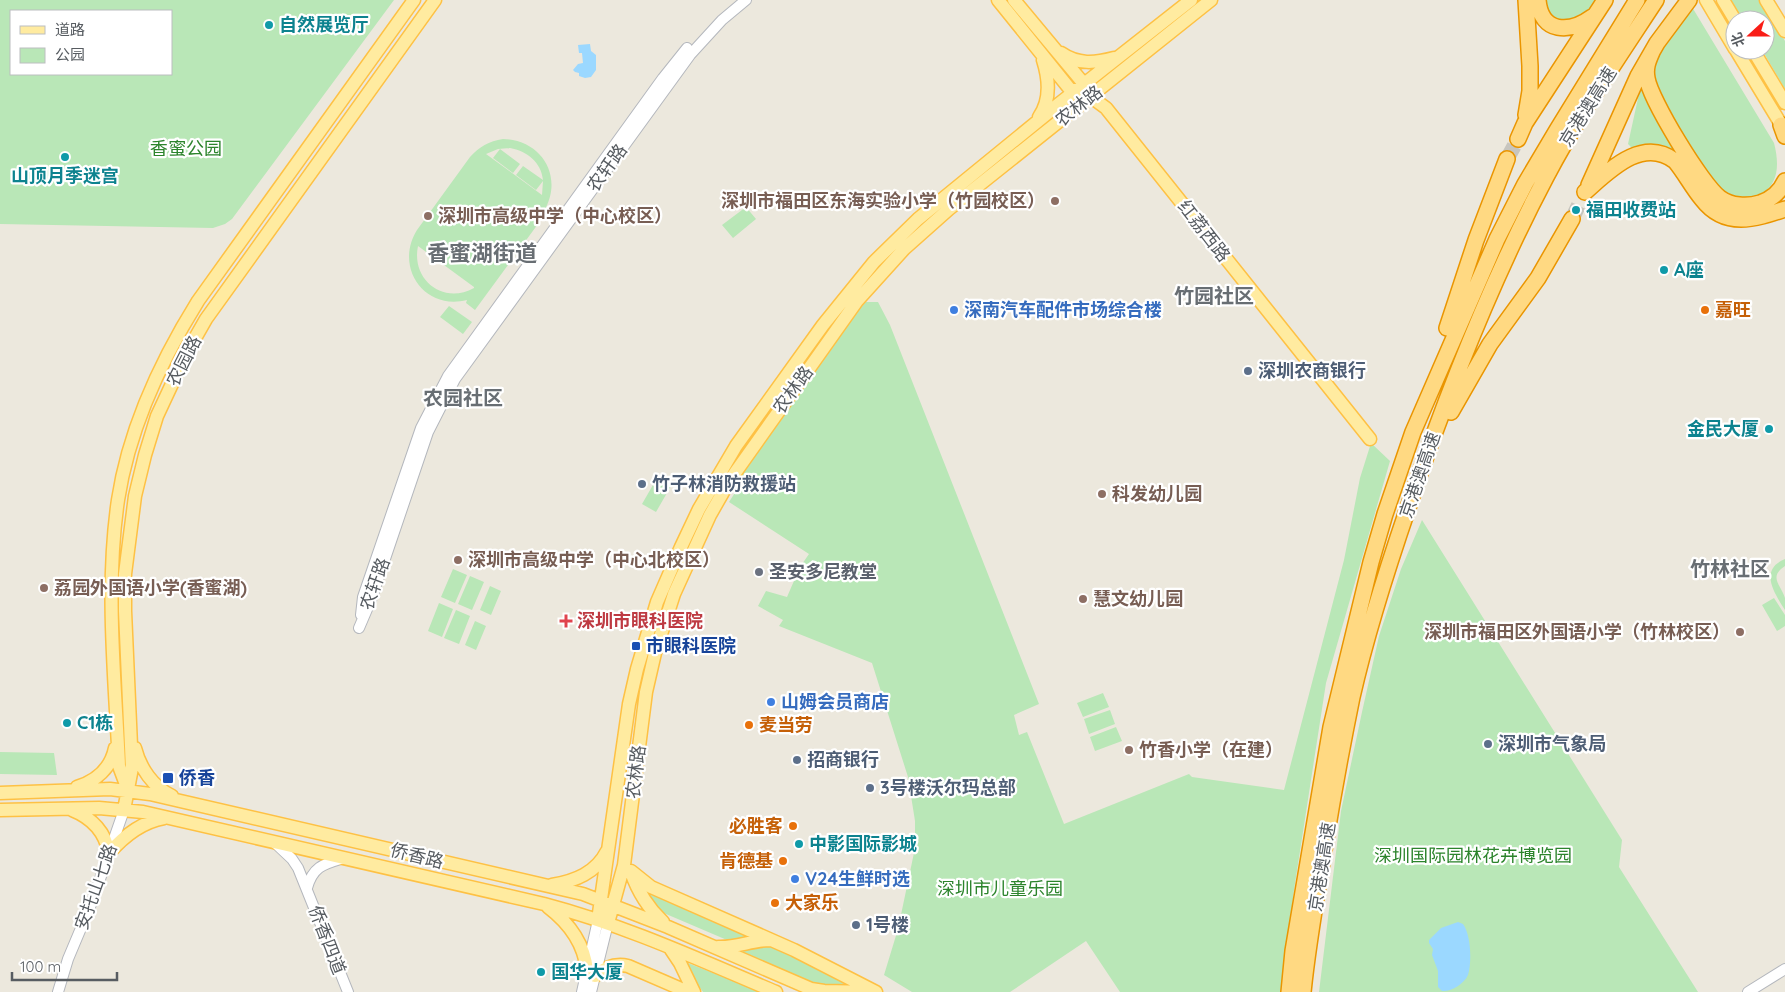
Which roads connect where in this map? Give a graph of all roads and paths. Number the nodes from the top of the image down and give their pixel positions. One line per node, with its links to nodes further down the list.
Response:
1 (414, 0): 42 (main road, 农园路)
2 (435, 0): 41 (main road, 农园路)
3 (735, 0): 4 (street, 农轩路)
4 (746, 0)
5 (998, 0): 21 (main road)
6 (1014, 0): 20 (main road, 红荔西路)
7 (1191, 0): 22 (main road, 农林路)
8 (1211, 0): 28 (main road, 农林路)
9 (1526, 0): 30 (highway)
10 (1538, 0): 17 (highway)
11 (1605, 0): 17 (highway)
12 (1637, 0): 38 (highway, 京港澳高速)
13 (1656, 0): 40 (highway, 京港澳高速)
14 (1689, 0): 25 (highway)
15 (1706, 0): 19 (main road)
16 (1766, 0): 18 (main road)
17 (1596, 14): 30 (highway)
18 (1785, 31)
19 (1725, 32)
20 (1051, 44): 22 (main road); 26 (main road, 红荔西路)
21 (1036, 47): 27 (main road); 31 (main road)
22 (1123, 54): 26 (main road, 农林路)
23 (1742, 60): 32 (main road)
24 (1759, 60): 29 (main road)
25 (1643, 81): 36 (highway); 36 (highway)
26 (1084, 84): 27 (main road, 农林路); 28 (main road, 红荔西路)
27 (1073, 93): 28 (main road, 红荔西路); 31 (main road, 农林路)
28 (1091, 97): 39 (main road, 红荔西路); 51 (main road, 农林路)
29 (1785, 103)
30 (1525, 123): 33 (highway)
31 (1033, 126): 53 (main road, 农林路)
32 (1784, 130)
33 (1518, 139)
34 (1507, 159): 38 (highway)
35 (1785, 181): 36 (highway)
36 (1775, 208)
37 (1572, 219): 40 (highway)
38 (1413, 432): 78 (highway, 京港澳高速)
39 (1370, 440)
40 (1420, 474): 79 (highway, 京港澳高速)
41 (131, 734): 44 (main road, 农园路); 46 (main road)
42 (117, 736): 43 (main road); 44 (main road, 农园路)
43 (72, 790): 44 (main road, 侨香路); 45 (main road, 侨香路)
44 (128, 790): 46 (main road, 侨香路); 49 (main road, 农园路)
45 (0, 793)
46 (181, 801): 57 (main road, 侨香路)
47 (67, 808): 48 (main road, 侨香路); 49 (main road, 侨香路); 54 (main road)
48 (0, 810)
49 (124, 810): 50 (main road, 侨香路); 54 (street, 安托山七路)
50 (170, 818): 52 (main road, 侨香路); 54 (main road)
51 (627, 841): 56 (main road); 61 (main road, 农林路)
52 (274, 842): 55 (main road, 侨香路); 58 (street, 侨香四道)
53 (609, 844): 57 (main road); 59 (main road, 农林路)
54 (109, 853): 70 (street, 安托山七路)
55 (344, 858): 58 (street); 60 (main road, 侨香路)
56 (631, 872): 63 (main road); 64 (main road)
57 (546, 886): 59 (main road, 侨香路)
58 (307, 888): 71 (street, 侨香四道)
59 (601, 900): 61 (main road, 侨香路); 62 (main road, 农林路)
60 (544, 904): 62 (main road, 侨香路); 68 (main road)
61 (614, 905): 62 (main road, 农林路); 63 (main road, 侨香路)
62 (603, 922): 66 (main road, 侨香路); 68 (street)
63 (668, 927): 65 (main road, 侨香路)
64 (772, 940): 65 (main road); 77 (main road)
65 (716, 947): 69 (main road, 侨香路)
66 (670, 948): 75 (main road); 76 (main road, 侨香路)
67 (1785, 969): 80 (street)
68 (591, 973): 72 (street); 73 (street); 74 (main road)
69 (814, 990): 77 (main road, 侨香路)
70 (58, 992)
71 (348, 992)
72 (582, 992)
73 (590, 992)
74 (688, 992)
75 (694, 992)
76 (776, 992)
77 (876, 992)
78 (1289, 992)
79 (1302, 992)
80 (1748, 992)

